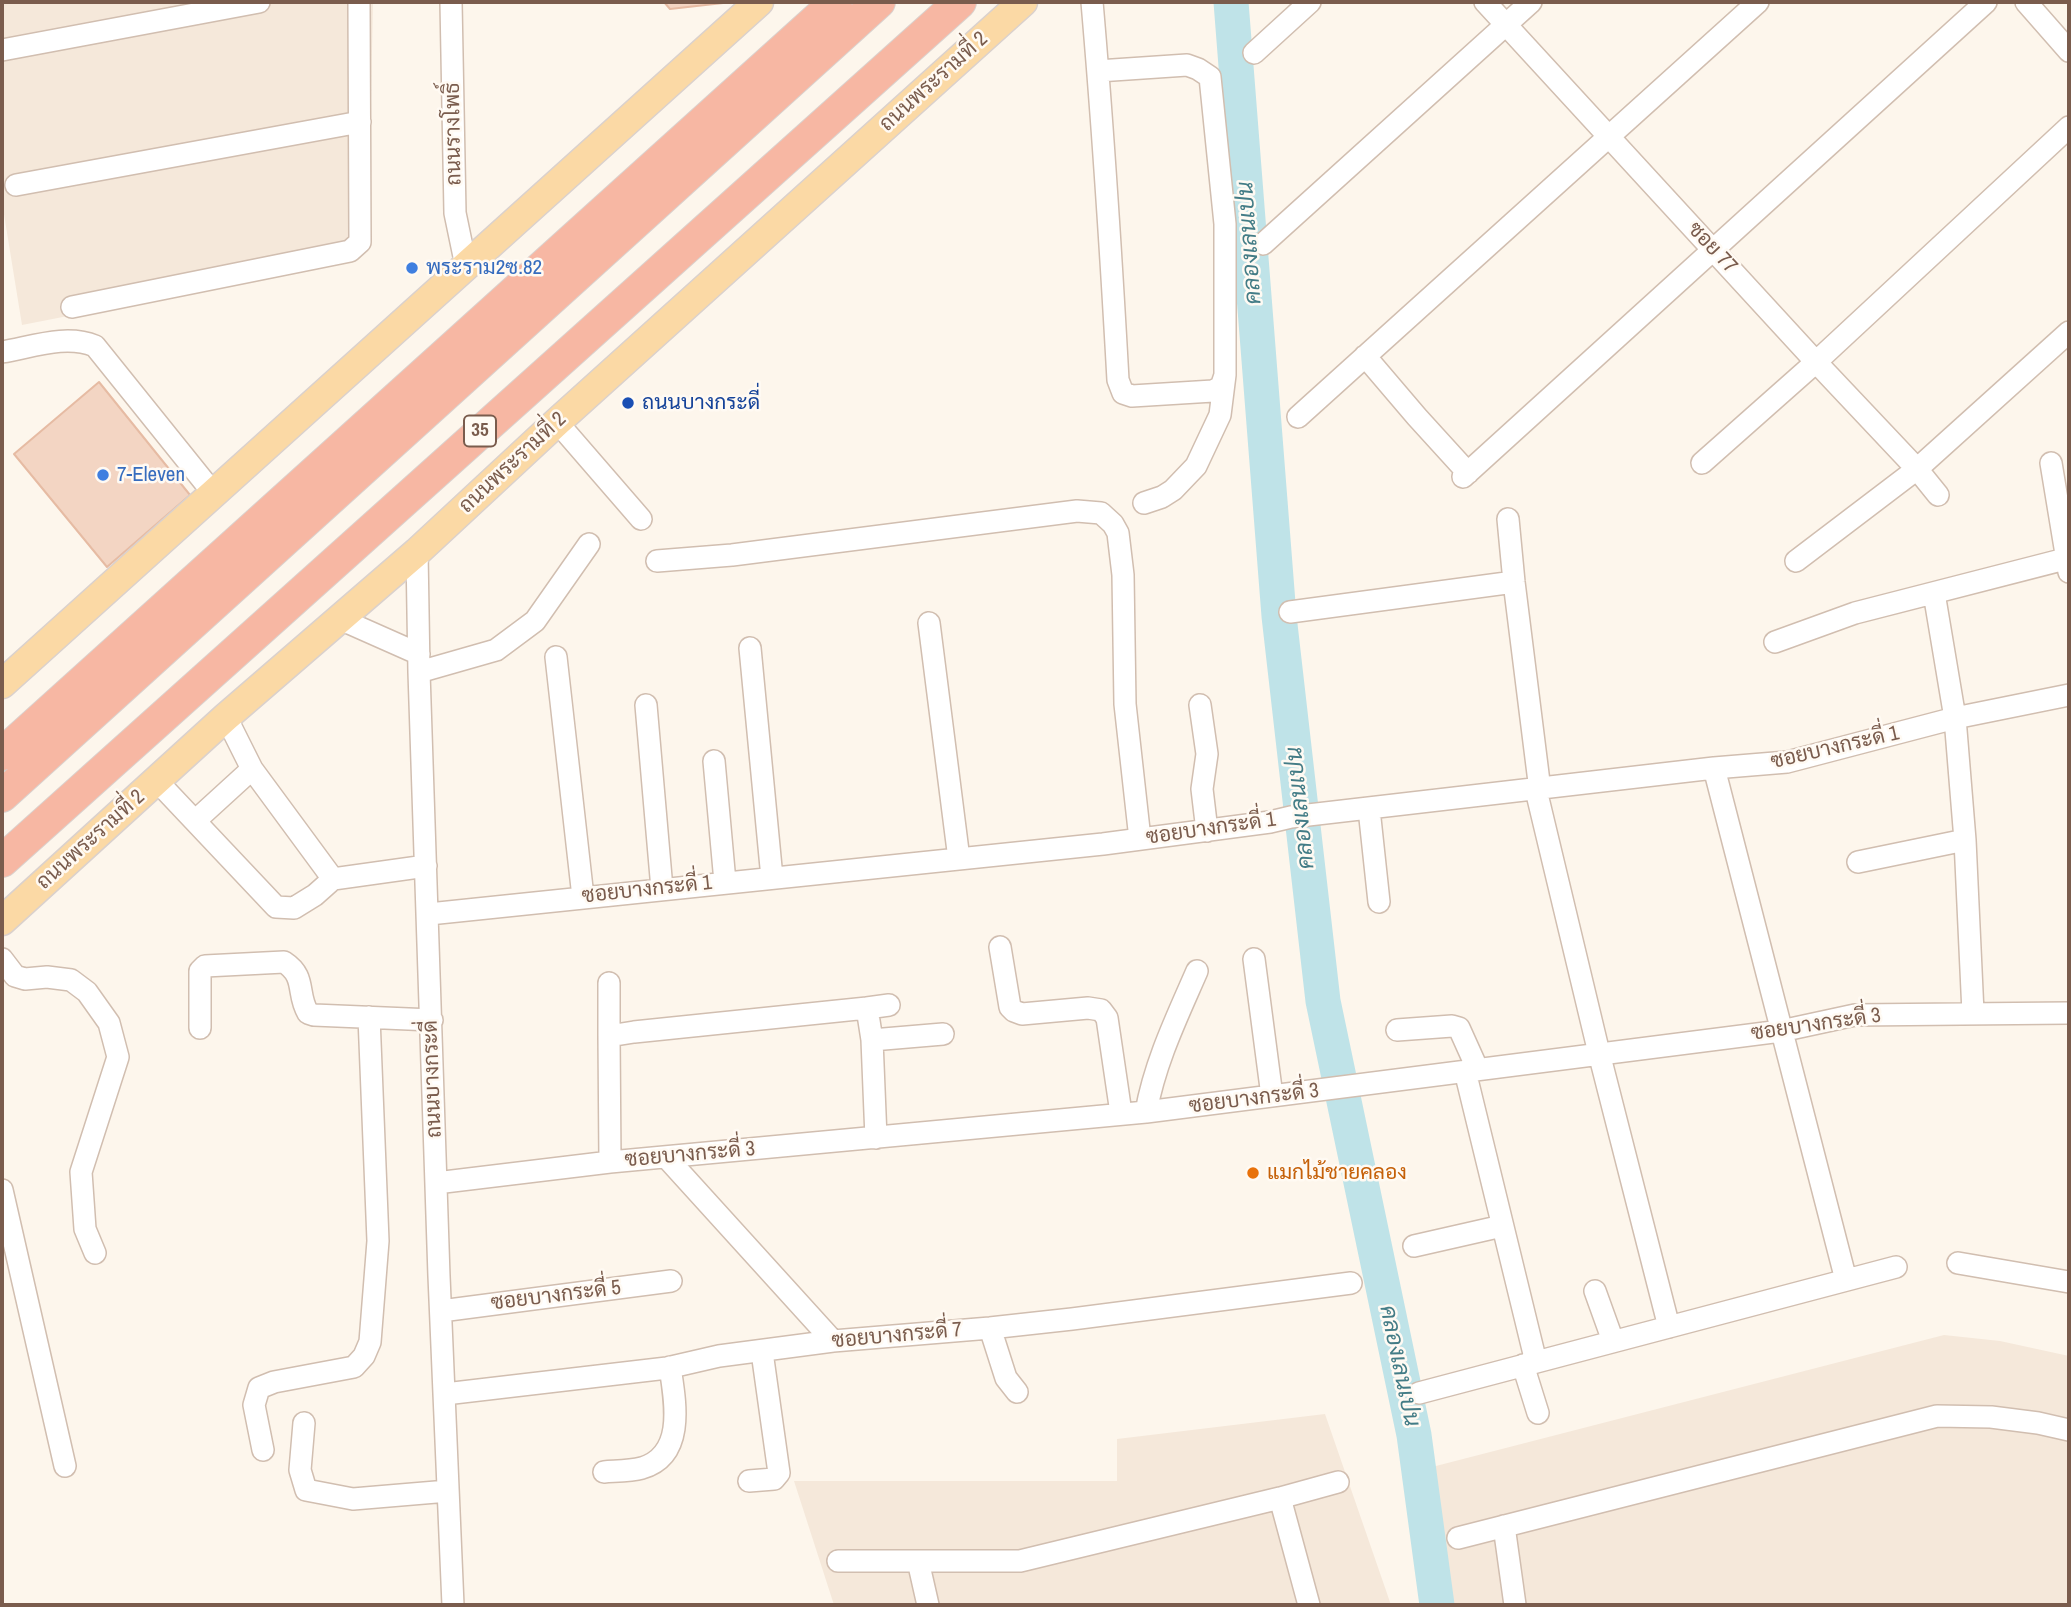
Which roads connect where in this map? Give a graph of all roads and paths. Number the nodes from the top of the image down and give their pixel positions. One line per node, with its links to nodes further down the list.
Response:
1 (259, 2): 18 (street)
2 (359, 2): 22 (street)
3 (451, 2): 28 (street, ถนนรางโพธิ์)
4 (759, 2): 28 (main road)
5 (836, 2): 65 (highway)
6 (880, 2): 71 (highway)
7 (934, 2): 77 (highway)
8 (960, 2): 79 (highway, ถนนพระรามที่ 2 / 35)
9 (1023, 2): 36 (main road, ถนนพระรามที่ 2 / 35)
10 (1092, 2): 21 (street)
11 (1310, 2): 20 (street)
12 (1485, 2): 17 (street, ซอย 77)
13 (1531, 2): 17 (street)
14 (1758, 2): 24 (street)
15 (1986, 2): 27 (street)
16 (2026, 2): 19 (street)
17 (1506, 25): 24 (street, ซอย 77); 26 (street)
18 (2, 50)
19 (2069, 51)
20 (1254, 53)
21 (1098, 71): 34 (street); 34 (street)
22 (360, 122): 25 (street); 29 (street)
23 (2069, 127): 33 (street)
24 (1609, 136): 27 (street, ซอย 77); 32 (street)
25 (16, 185)
26 (1263, 244)
27 (1713, 250): 32 (street); 33 (street, ซอย 77)
28 (466, 266): 40 (main road)
29 (72, 307)
30 (2069, 332): 39 (street)
31 (2, 352): 40 (street)
32 (1366, 356): 35 (street)
33 (1816, 362): 38 (street); 39 (street, ซอย 77)
34 (1225, 375): 42 (street)
35 (1298, 416)
36 (557, 422): 43 (street); 46 (main road, ถนนพระรามที่ 2 / 35)
37 (2052, 463): 49 (street)
38 (1702, 464)
39 (1917, 469): 41 (street, ซอย 77); 48 (street)
40 (214, 494): 59 (main road)
41 (1938, 495)
42 (1144, 503)
43 (641, 519)
44 (1508, 519): 50 (street)
45 (589, 544): 58 (street)
46 (417, 552): 53 (main road, ถนนพระรามที่ 2 / 35); 58 (street, ถนนบางกระดี่)
47 (657, 561): 75 (street)
48 (1796, 561)
49 (2069, 563): 51 (street)
50 (1514, 582): 52 (street); 70 (street)
51 (1934, 593): 55 (street); 64 (street)
52 (1290, 612)
53 (340, 619): 58 (street); 63 (main road, ถนนพระรามที่ 2 / 35)
54 (929, 623): 78 (street)
55 (1774, 642)
56 (750, 648): 82 (street)
57 (556, 657): 86 (street)
58 (419, 663): 81 (street, ถนนบางกระดี่)
59 (2, 684)
60 (2069, 695): 64 (street, ซอยบางกระดี่ 1)
61 (646, 705): 85 (street)
62 (1200, 705): 74 (street)
63 (226, 717): 68 (street); 69 (main road, ถนนพระรามที่ 2 / 35)
64 (1955, 718): 67 (street, ซอยบางกระดี่ 1); 76 (street)
65 (2, 754)
66 (714, 761): 84 (street)
67 (1714, 768): 70 (street, ซอยบางกระดี่ 1); 103 (street)
68 (252, 769): 73 (street); 83 (street)
69 (156, 780): 73 (street); 89 (main road, ถนนพระรามที่ 2 / 35)
70 (1538, 790): 72 (street, ซอยบางกระดี่ 1); 107 (street)
71 (2, 796)
72 (1369, 809): 74 (street, ซอยบางกระดี่ 1); 87 (street)
73 (195, 821): 83 (street)
74 (1207, 831): 75 (street, ซอยบางกระดี่ 1)
75 (1140, 839): 78 (street, ซอยบางกระดี่ 1)
76 (1965, 840): 80 (street); 97 (street)
77 (2, 849)
78 (959, 859): 82 (street, ซอยบางกระดี่ 1)
79 (2, 861)
80 (1858, 862)
81 (426, 866): 83 (street); 88 (street, ถนนบางกระดี่)
82 (772, 878): 84 (street, ซอยบางกระดี่ 1)
83 (333, 879)
84 (725, 882): 85 (street, ซอยบางกระดี่ 1)
85 (662, 889): 86 (street, ซอยบางกระดี่ 1)
86 (583, 897): 88 (street, ซอยบางกระดี่ 1)
87 (1379, 902)
88 (429, 914): 100 (street, ถนนบางกระดี่)
89 (2, 921)
90 (1000, 947): 111 (street)
91 (2, 959): 119 (street)
92 (1254, 959): 109 (street)
93 (1197, 971): 110 (street)
94 (609, 983): 105 (street)
95 (889, 1005): 96 (street)
96 (867, 1008): 105 (street); 106 (street)
97 (1973, 1013): 98 (street, ซอยบางกระดี่ 3); 103 (street, ซอยบางกระดี่ 3)
98 (2069, 1013)
99 (369, 1017): 100 (street); 101 (street); 141 (street)
100 (432, 1020): 115 (street, ถนนบางกระดี่)
101 (200, 1028)
102 (1397, 1030): 108 (street)
103 (1782, 1031): 107 (street, ซอยบางกระดี่ 3); 122 (street)
104 (943, 1034): 106 (street)
105 (609, 1036): 114 (street)
106 (872, 1040): 112 (street)
107 (1600, 1053): 108 (street, ซอยบางกระดี่ 3); 128 (street)
108 (1471, 1070): 109 (street, ซอยบางกระดี่ 3); 117 (street)
109 (1272, 1096): 110 (street, ซอยบางกระดี่ 3)
110 (1146, 1112): 111 (street, ซอยบางกระดี่ 3)
111 (1121, 1113): 112 (street, ซอยบางกระดี่ 3)
112 (876, 1138): 113 (street, ซอยบางกระดี่ 3)
113 (666, 1157): 114 (street, ซอยบางกระดี่ 3); 130 (street)
114 (610, 1162): 115 (street, ซอยบางกระดี่ 3)
115 (436, 1183): 127 (street, ถนนบางกระดี่)
116 (2, 1190): 142 (street)
117 (1502, 1226): 118 (street); 133 (street)
118 (1415, 1246)
119 (95, 1254)
120 (1958, 1263): 124 (street)
121 (1896, 1267): 122 (street)
122 (1846, 1280): 128 (street)
123 (671, 1282): 127 (street, ซอยบางกระดี่ 5)
124 (2069, 1282)
125 (1351, 1283): 129 (street, ซอยบางกระดี่ 7)
126 (1595, 1292): 131 (street)
127 (441, 1311): 137 (street, ถนนบางกระดี่)
128 (1669, 1327): 131 (street)
129 (990, 1328): 130 (street, ซอยบางกระดี่ 7); 135 (street)
130 (833, 1341): 132 (street, ซอยบางกระดี่ 7)
131 (1613, 1342): 133 (street)
132 (761, 1352): 134 (street, ซอยบางกระดี่ 7); 144 (street)
133 (1530, 1364): 136 (street); 138 (street)
134 (670, 1367): 137 (street, ซอยบางกระดี่ 7); 143 (street)
135 (1017, 1392)
136 (1419, 1393)
137 (444, 1394): 146 (street, ถนนบางกระดี่)
138 (1538, 1413)
139 (304, 1423): 146 (street)
140 (2069, 1430): 148 (street)
141 (263, 1450)
142 (65, 1465)
143 (604, 1472)
144 (749, 1481)
145 (1338, 1482): 147 (street)
146 (449, 1491): 152 (street, ถนนบางกระดี่)
147 (1280, 1499): 151 (street); 154 (street)
148 (1504, 1527): 149 (street); 155 (street)
149 (1458, 1538)
150 (838, 1561): 151 (street)
151 (918, 1561): 153 (street)
152 (453, 1605)
153 (928, 1605)
154 (1309, 1605)
155 (1515, 1605)

